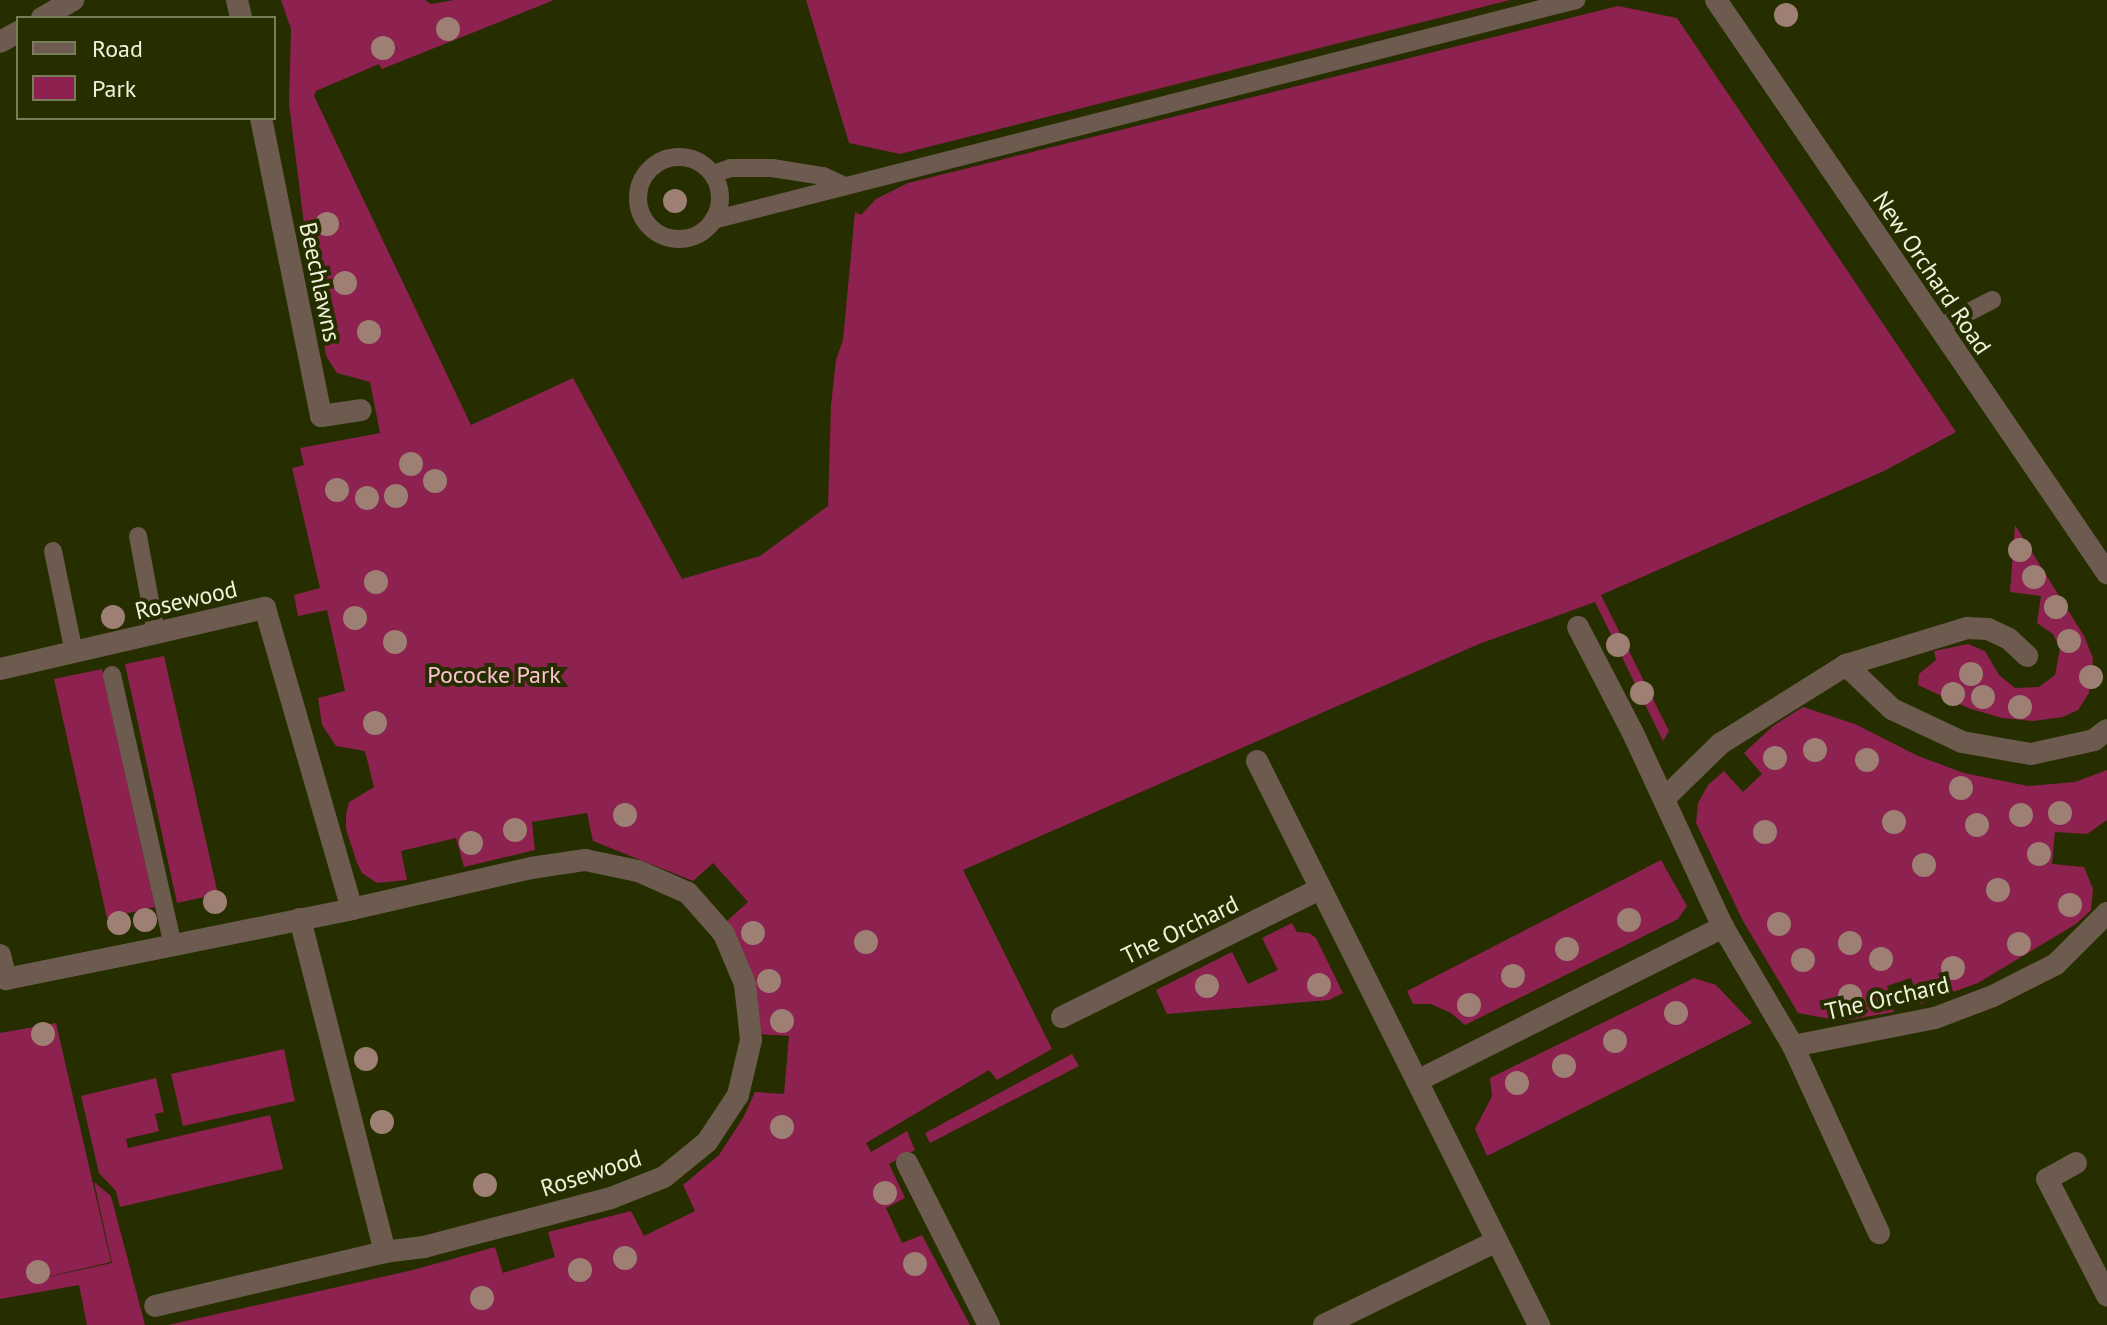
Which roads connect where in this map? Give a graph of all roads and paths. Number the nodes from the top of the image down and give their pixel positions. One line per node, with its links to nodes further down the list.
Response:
1 (73, 0): 4 (street)
2 (1576, 0): 7 (lane)
3 (1716, 0): 10 (street, New Orchard Road)
4 (45, 16)
5 (261, 120): 11 (street, Beechlawns)
6 (713, 174): 7 (lane); 8 (lane); 8 (lane)
7 (844, 186): 8 (lane)
8 (713, 220)
9 (1992, 300): 10 (lane)
10 (1938, 328): 14 (street, New Orchard Road)
11 (361, 410)
12 (138, 536): 16 (lane)
13 (53, 551): 17 (lane)
14 (2107, 573)
15 (1578, 627): 24 (street)
16 (156, 633): 17 (street, Rosewood); 26 (street, Rosewood)
17 (74, 652): 20 (street, Rosewood)
18 (2027, 656): 19 (street)
19 (1846, 665): 22 (street); 24 (street)
20 (0, 669)
21 (112, 675): 30 (lane)
22 (2107, 730)
23 (1257, 761): 25 (street)
24 (1665, 798): 29 (street)
25 (1320, 889): 32 (street, The Orchard); 34 (street)
26 (352, 909): 28 (street, Rosewood); 39 (street, Rosewood)
27 (2107, 913): 33 (street, The Orchard)
28 (300, 919): 30 (street, Rosewood); 39 (street)
29 (1723, 927): 33 (street); 34 (street)
30 (173, 945): 31 (street, Rosewood)
31 (0, 955)
32 (1062, 1017)
33 (1793, 1046): 37 (street)
34 (1417, 1081): 38 (street)
35 (907, 1163): 42 (street)
36 (2076, 1163): 40 (street)
37 (1879, 1233)
38 (1497, 1241): 43 (street); 44 (street)
39 (385, 1252): 41 (street, Rosewood)
40 (2107, 1295)
41 (155, 1306)
42 (989, 1325)
43 (1324, 1325)
44 (1539, 1325)

